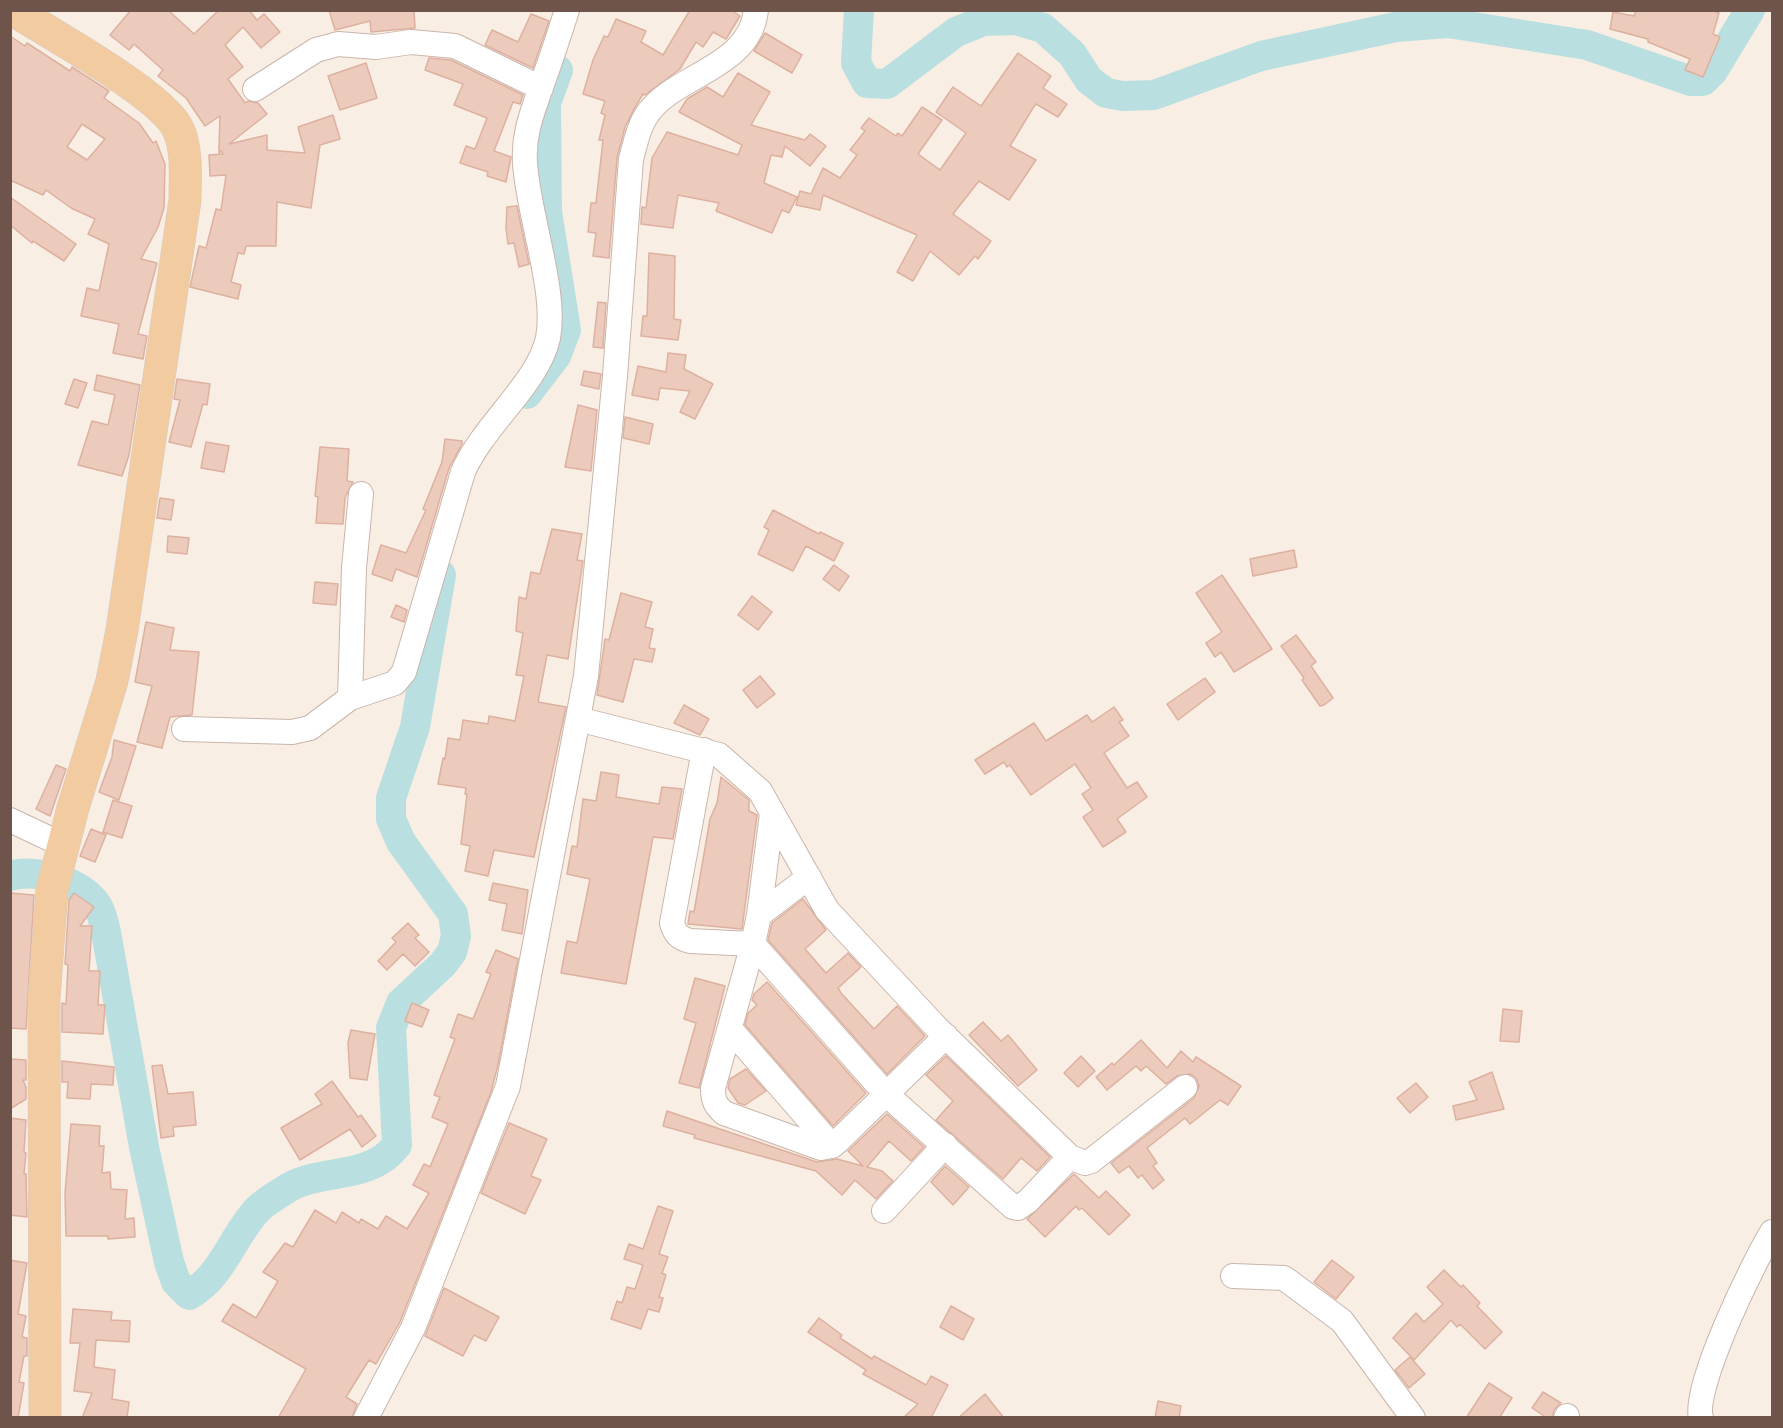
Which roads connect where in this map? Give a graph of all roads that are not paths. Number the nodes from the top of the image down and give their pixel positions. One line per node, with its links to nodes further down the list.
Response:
1 (13, 10): 13 (main road)
2 (567, 10): 4 (street)
3 (756, 10): 8 (street)
4 (541, 88): 5 (street); 7 (street)
5 (255, 89)
6 (361, 494): 7 (street)
7 (350, 698): 9 (street)
8 (578, 719): 10 (street); 28 (street)
9 (184, 729)
10 (704, 750): 11 (street); 16 (street)
11 (772, 813): 14 (street); 15 (street)
12 (10, 820): 13 (street)
13 (57, 867): 27 (main road)
14 (808, 878): 15 (street); 18 (street)
15 (759, 915): 16 (street)
16 (753, 944): 17 (street); 20 (street)
17 (731, 1030): 22 (street); 22 (street)
18 (946, 1036): 20 (street); 23 (street)
19 (1185, 1087): 23 (street)
20 (886, 1094): 21 (street); 22 (street)
21 (945, 1145): 23 (street); 24 (street)
22 (832, 1146)
23 (1070, 1157)
24 (884, 1212)
25 (1773, 1232): 30 (street)
26 (1233, 1276): 29 (street)
27 (45, 1418)
28 (366, 1418)
29 (1413, 1418)
30 (1701, 1418)

